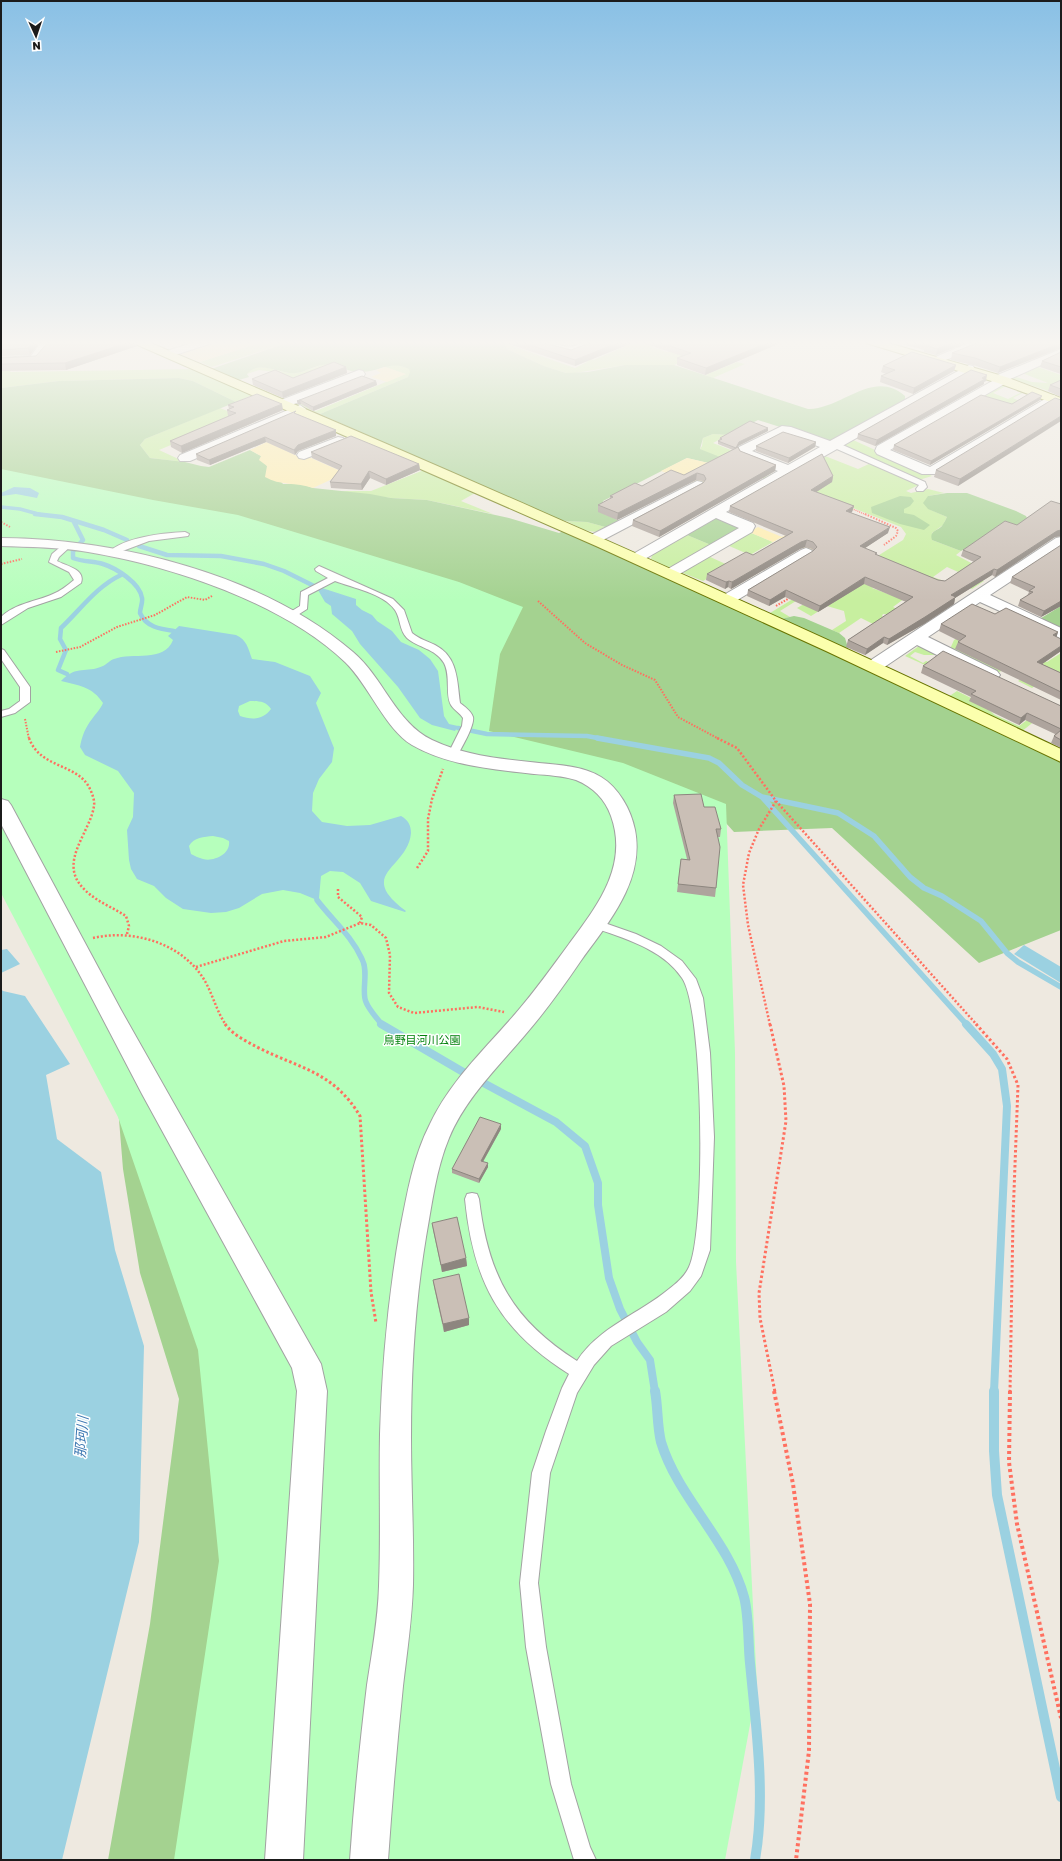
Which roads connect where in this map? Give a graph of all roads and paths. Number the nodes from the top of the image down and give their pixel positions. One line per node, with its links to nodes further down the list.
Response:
1 (256, 428): 9 (street)
2 (345, 428): 6 (street)
3 (863, 428): 7 (street)
4 (918, 428): 5 (street)
5 (1009, 428)
6 (357, 433): 8 (street); 16 (street)
7 (832, 445): 10 (street); 10 (street); 12 (lane)
8 (304, 455)
9 (185, 458)
10 (789, 470): 14 (street)
11 (697, 485): 16 (street)
12 (920, 489)
13 (844, 506): 20 (path)
14 (715, 513): 24 (street); 27 (street)
15 (186, 534): 22 (lane)
16 (596, 538): 24 (street)
17 (1061, 541): 21 (street)
18 (1, 542): 19 (street)
19 (68, 545): 22 (street); 36 (lane)
20 (884, 545)
21 (1046, 551): 25 (street); 31 (street)
22 (112, 553): 29 (street)
23 (806, 553): 32 (street)
24 (638, 557): 27 (street)
25 (1061, 557)
26 (318, 569): 28 (lane)
27 (671, 573): 32 (street)
28 (329, 581): 35 (lane); 45 (lane)
29 (231, 587): 35 (street); 40 (path)
30 (795, 595): 34 (path)
31 (979, 596): 37 (street); 38 (street)
32 (728, 599): 34 (street)
33 (538, 600): 47 (path)
34 (762, 615): 41 (street)
35 (290, 616): 45 (street)
36 (1, 622)
37 (1061, 634)
38 (917, 638): 41 (street); 42 (street)
39 (1, 652): 43 (lane)
40 (56, 652)
41 (874, 666): 46 (street)
42 (1006, 682)
43 (21, 706): 44 (lane); 53 (path)
44 (1, 714)
45 (453, 754): 49 (path); 52 (street)
46 (1061, 756)
47 (776, 800): 60 (path); 64 (path)
48 (1, 805): 54 (street)
49 (417, 868)
50 (338, 889): 51 (path)
51 (360, 923): 55 (path); 56 (path)
52 (596, 924): 56 (street); 59 (lane)
53 (127, 934): 54 (path); 55 (path)
54 (74, 946): 61 (street)
55 (196, 967): 58 (path)
56 (528, 1016): 62 (street)
57 (472, 1199): 59 (lane)
58 (378, 1328)
59 (580, 1372): 63 (lane)
60 (1061, 1718)
61 (284, 1860)
62 (369, 1860)
63 (585, 1860)
64 (796, 1860)

